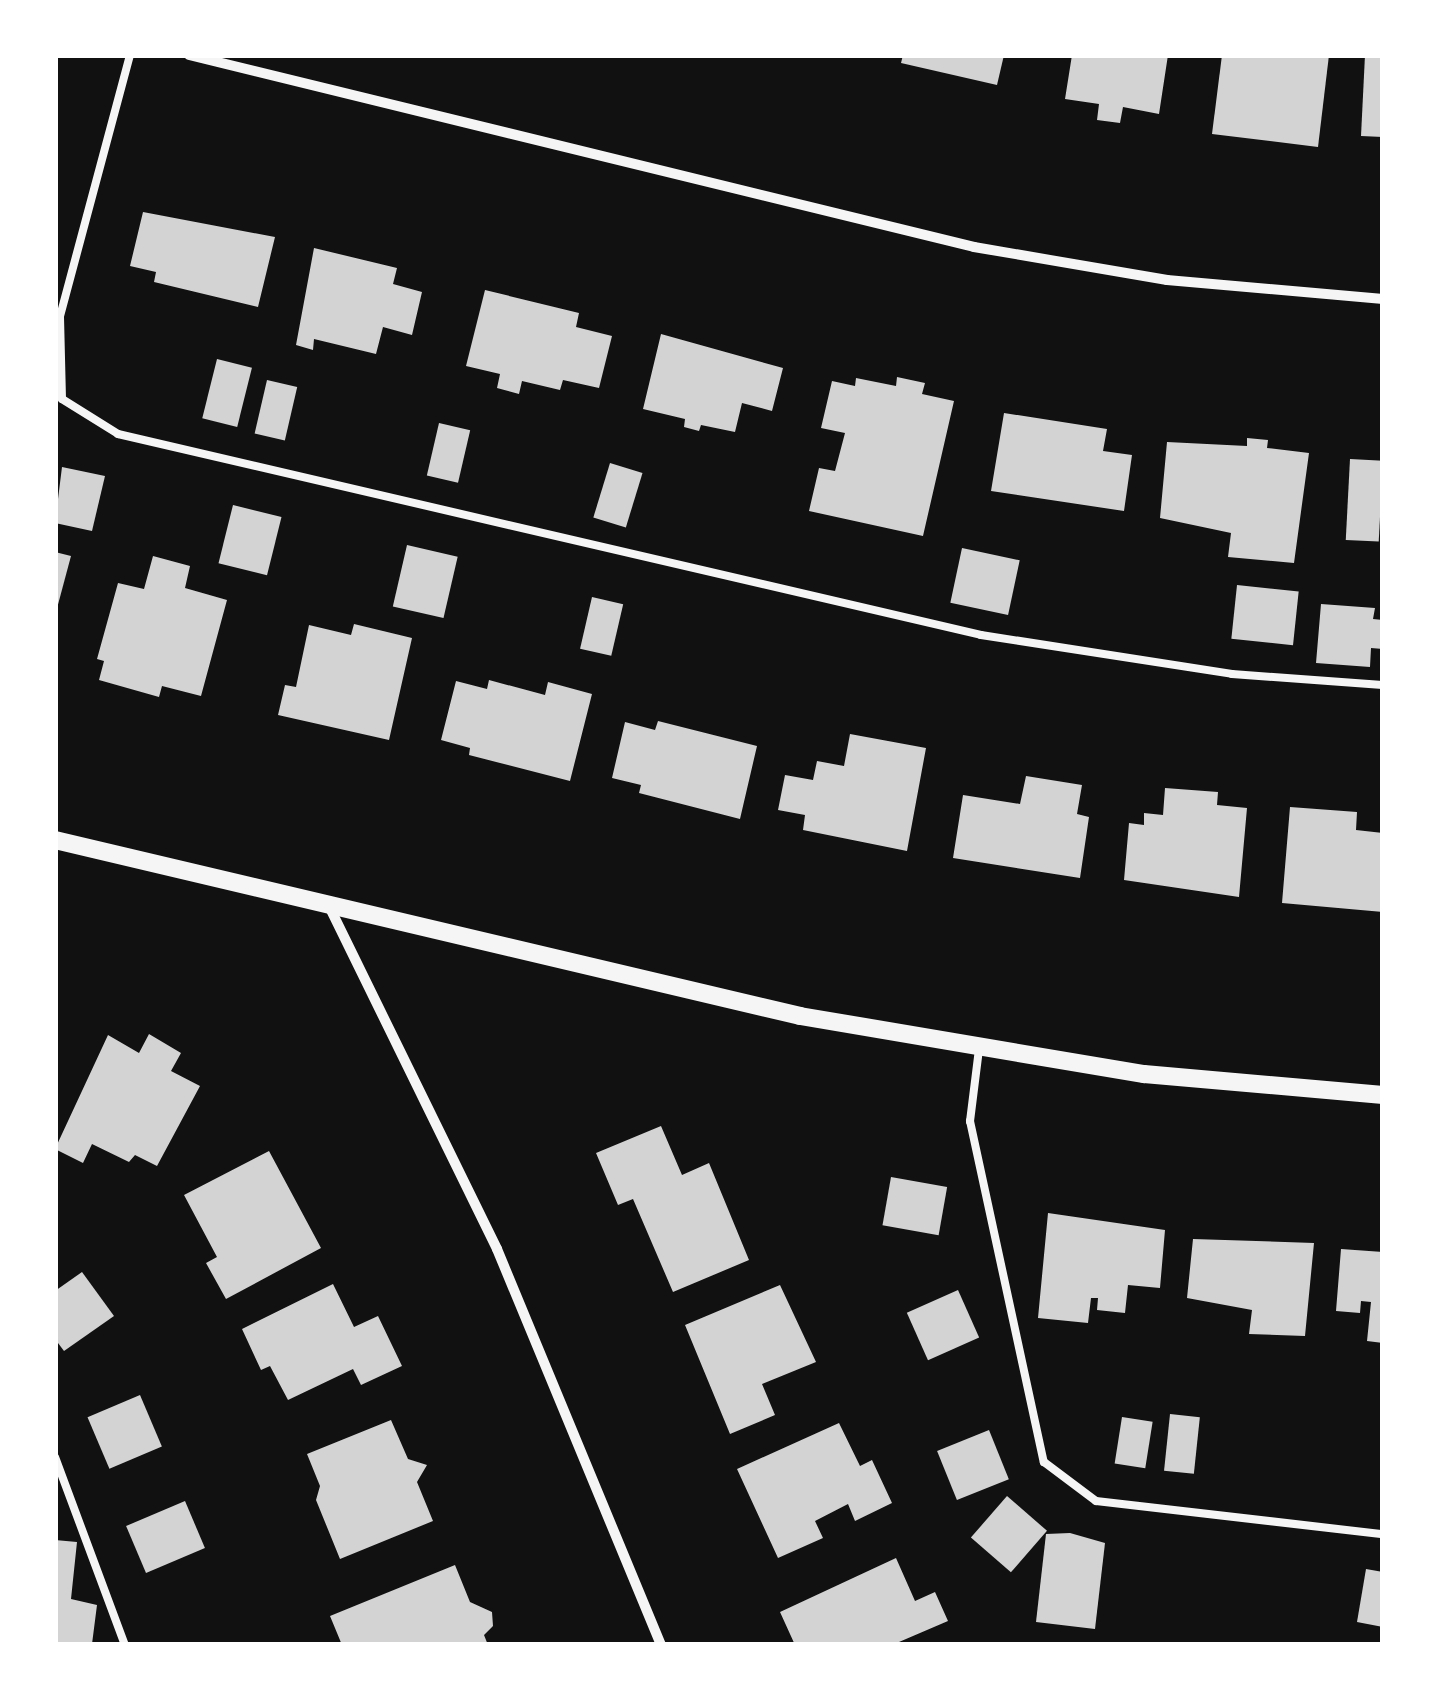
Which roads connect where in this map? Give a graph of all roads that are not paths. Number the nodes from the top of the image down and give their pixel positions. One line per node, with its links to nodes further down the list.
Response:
1 (130, 55): 4 (lane)
2 (189, 55): 3 (street)
3 (1383, 299)
4 (1383, 685)
5 (55, 840): 6 (street)
6 (330, 906): 7 (street); 12 (street)
7 (978, 1050): 8 (street); 10 (lane)
8 (1383, 1095)
9 (55, 1457): 11 (lane)
10 (1383, 1534)
11 (125, 1645)
12 (662, 1645)

